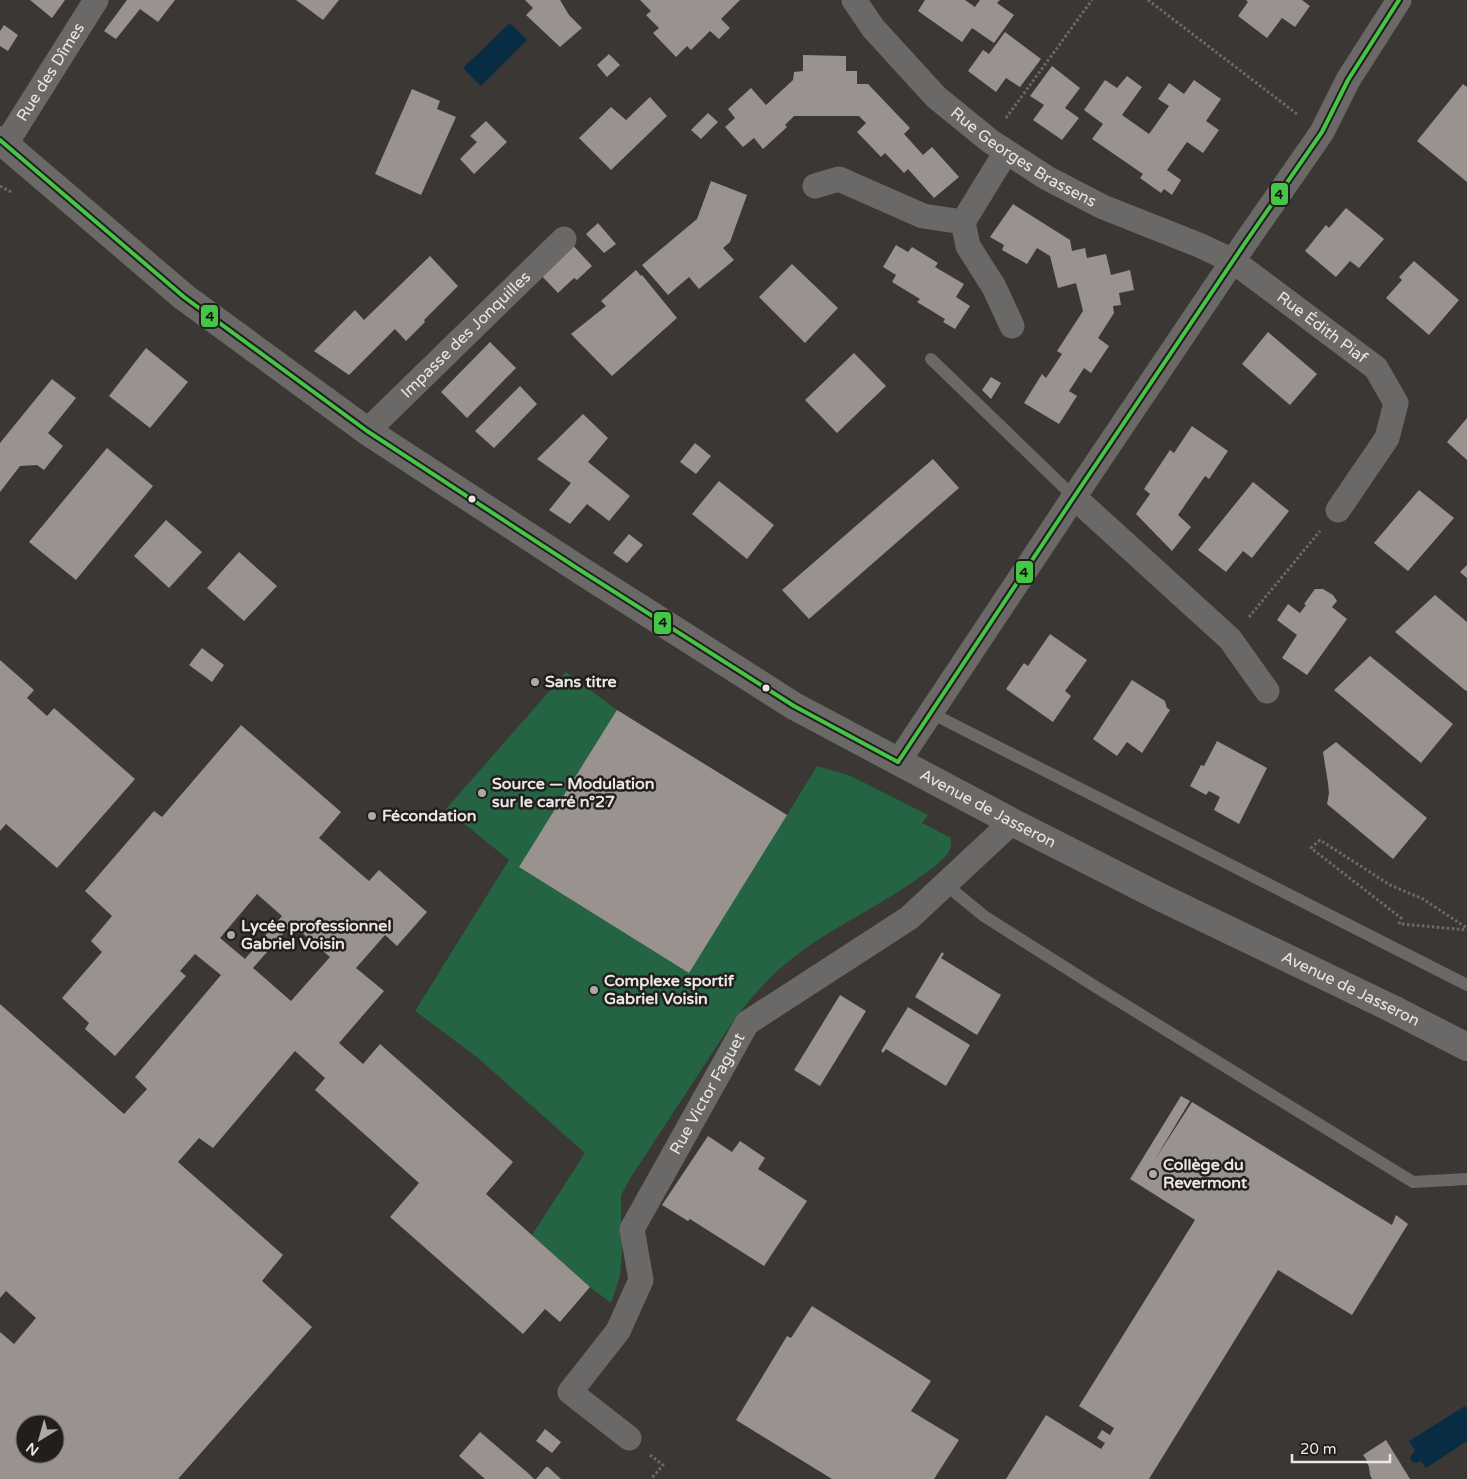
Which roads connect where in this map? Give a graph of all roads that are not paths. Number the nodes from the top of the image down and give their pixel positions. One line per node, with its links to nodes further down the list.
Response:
1 (96, 0): 4 (street, Rue des Dîmes)
2 (854, 0): 5 (street, Rue Georges Brassens)
3 (1399, 0): 9 (street)
4 (3, 142): 12 (main road, Avenue de Jasseron)
5 (998, 146): 7 (street); 9 (street, Rue Georges Brassens)
6 (815, 186): 7 (street)
7 (963, 222): 10 (street)
8 (564, 239): 12 (street, Impasse des Jonquilles)
9 (1233, 261): 13 (street); 14 (street, Rue Édith Piaf)
10 (1012, 326)
11 (931, 359): 13 (lane)
12 (368, 430): 17 (main road, Avenue de Jasseron)
13 (1074, 497): 15 (street); 16 (street)
14 (1338, 510)
15 (1267, 690)
16 (931, 713): 17 (street); 20 (lane)
17 (898, 762): 18 (main road, Avenue de Jasseron)
18 (1012, 822): 19 (street, Rue Victor Faguet); 21 (main road, Avenue de Jasseron)
19 (945, 884): 22 (lane); 23 (street, Rue Victor Faguet)
20 (1467, 985)
21 (1467, 1047)
22 (1467, 1179)
23 (629, 1438)

